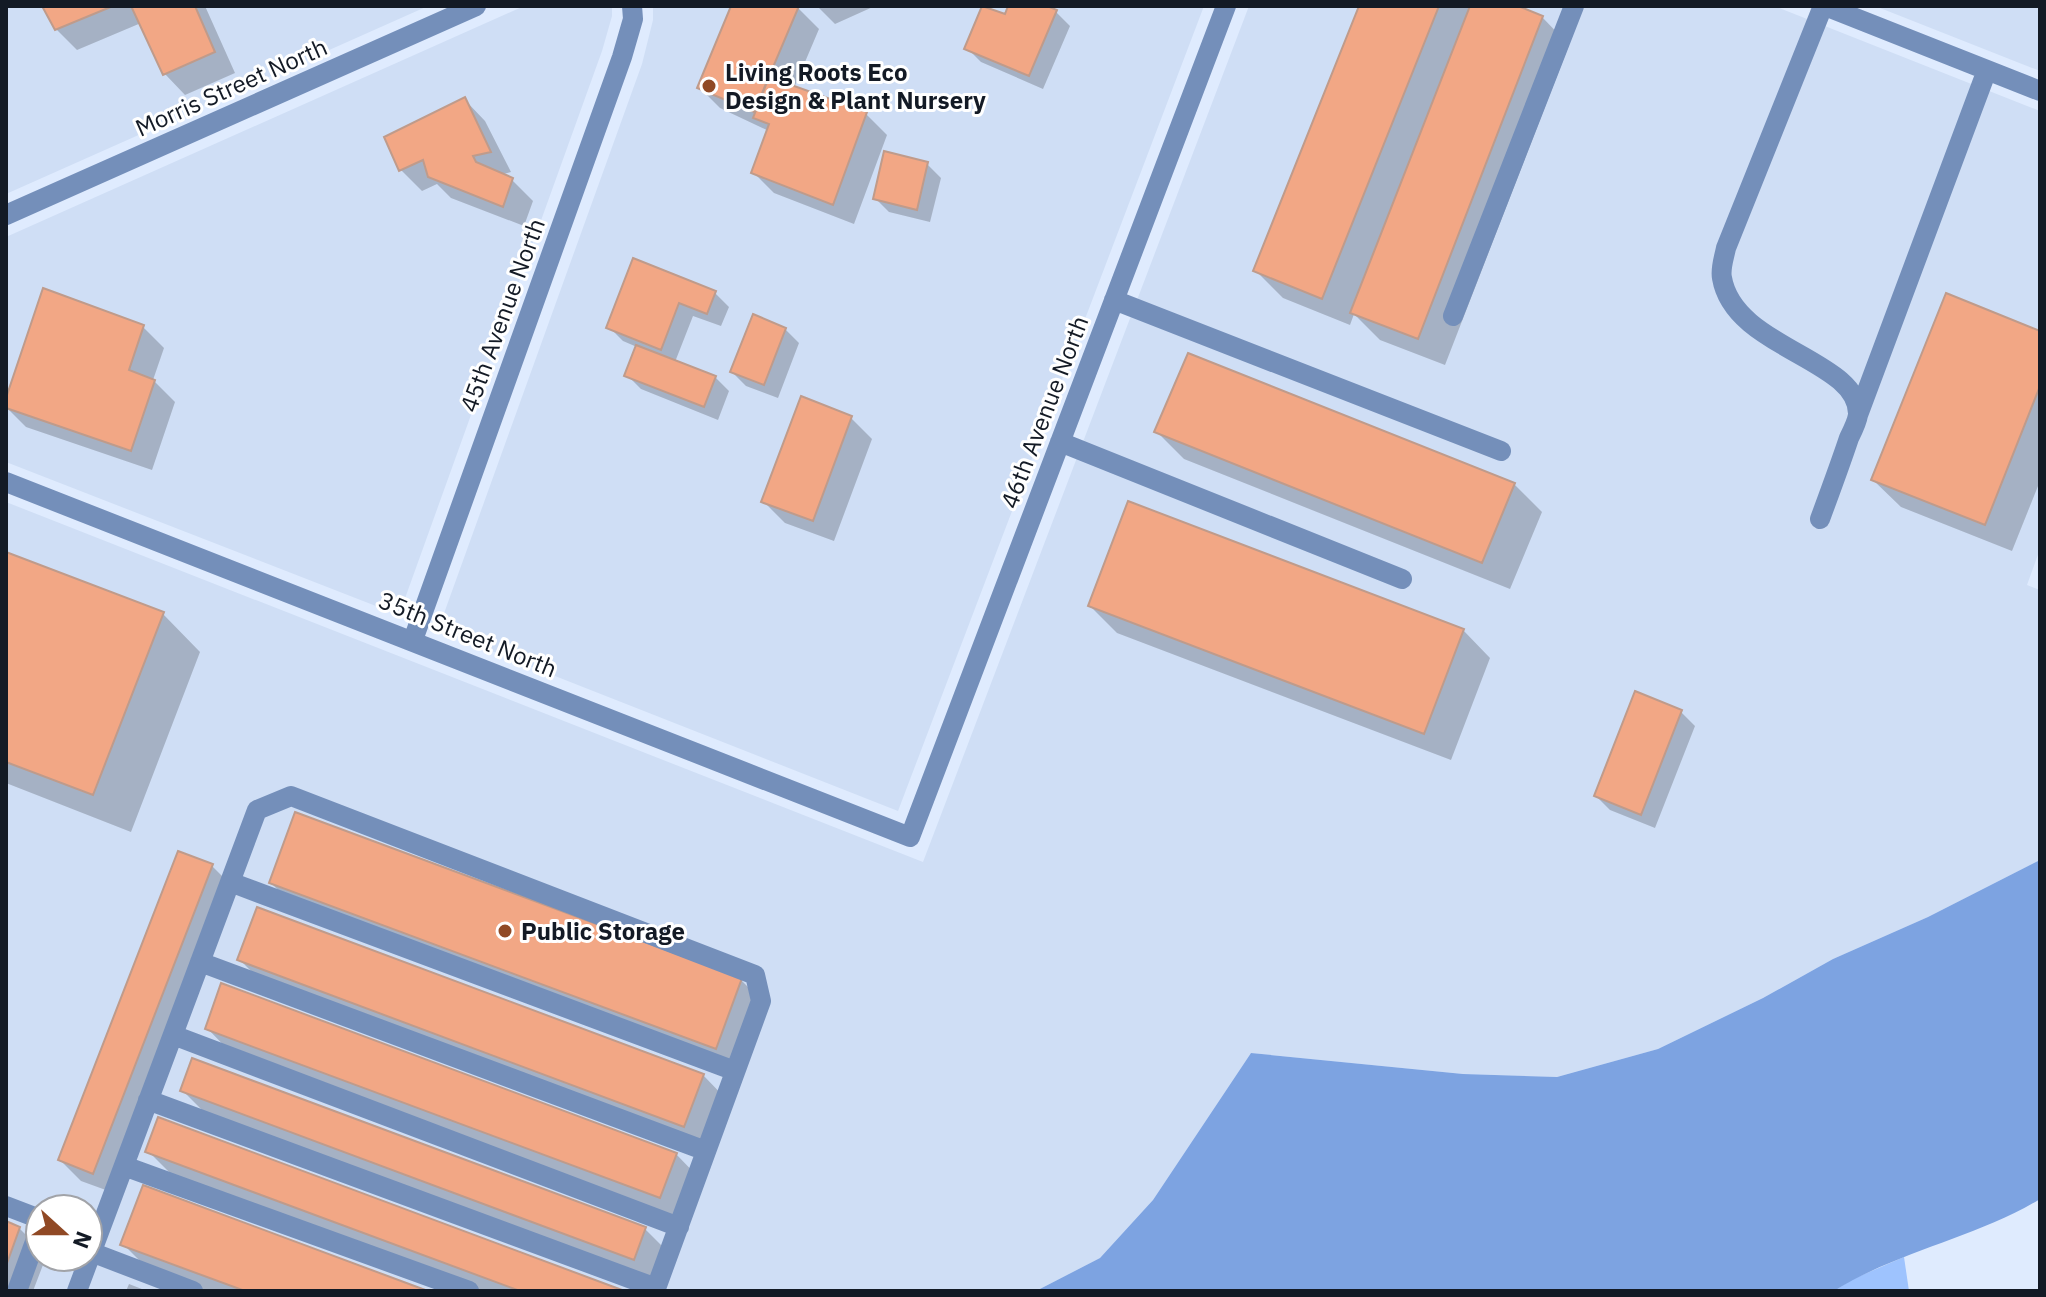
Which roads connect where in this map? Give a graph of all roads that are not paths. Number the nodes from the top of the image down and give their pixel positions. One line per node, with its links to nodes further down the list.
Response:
1 (476, 6): 8 (street, Morris Street North)
2 (632, 6): 17 (street, 45th Avenue North)
3 (1226, 6): 9 (street, 46th Avenue North)
4 (1574, 6): 10 (street)
5 (1824, 6): 6 (street); 11 (street)
6 (1987, 70): 7 (street); 11 (street)
7 (2040, 91)
8 (6, 215)
9 (1114, 300): 12 (street, 46th Avenue North); 13 (street)
10 (1453, 316)
11 (1858, 415): 15 (street)
12 (1060, 442): 16 (street); 18 (street, 46th Avenue North)
13 (1501, 451)
14 (6, 482): 17 (street, 35th Street North)
15 (1820, 519)
16 (1402, 579)
17 (413, 640): 18 (street, 35th Street North)
18 (910, 837)
19 (230, 882): 20 (street); 22 (street); 22 (street)
20 (200, 962): 21 (street); 24 (street)
21 (173, 1035): 23 (street); 27 (street)
22 (735, 1071): 24 (street)
23 (148, 1100): 25 (street); 30 (street)
24 (706, 1151): 27 (street)
25 (124, 1166): 26 (street); 33 (street)
26 (104, 1218)
27 (679, 1227): 30 (street)
28 (104, 1257): 32 (street)
29 (24, 1272): 31 (street)
30 (655, 1290)
31 (17, 1291)
32 (193, 1291)
33 (469, 1291)

